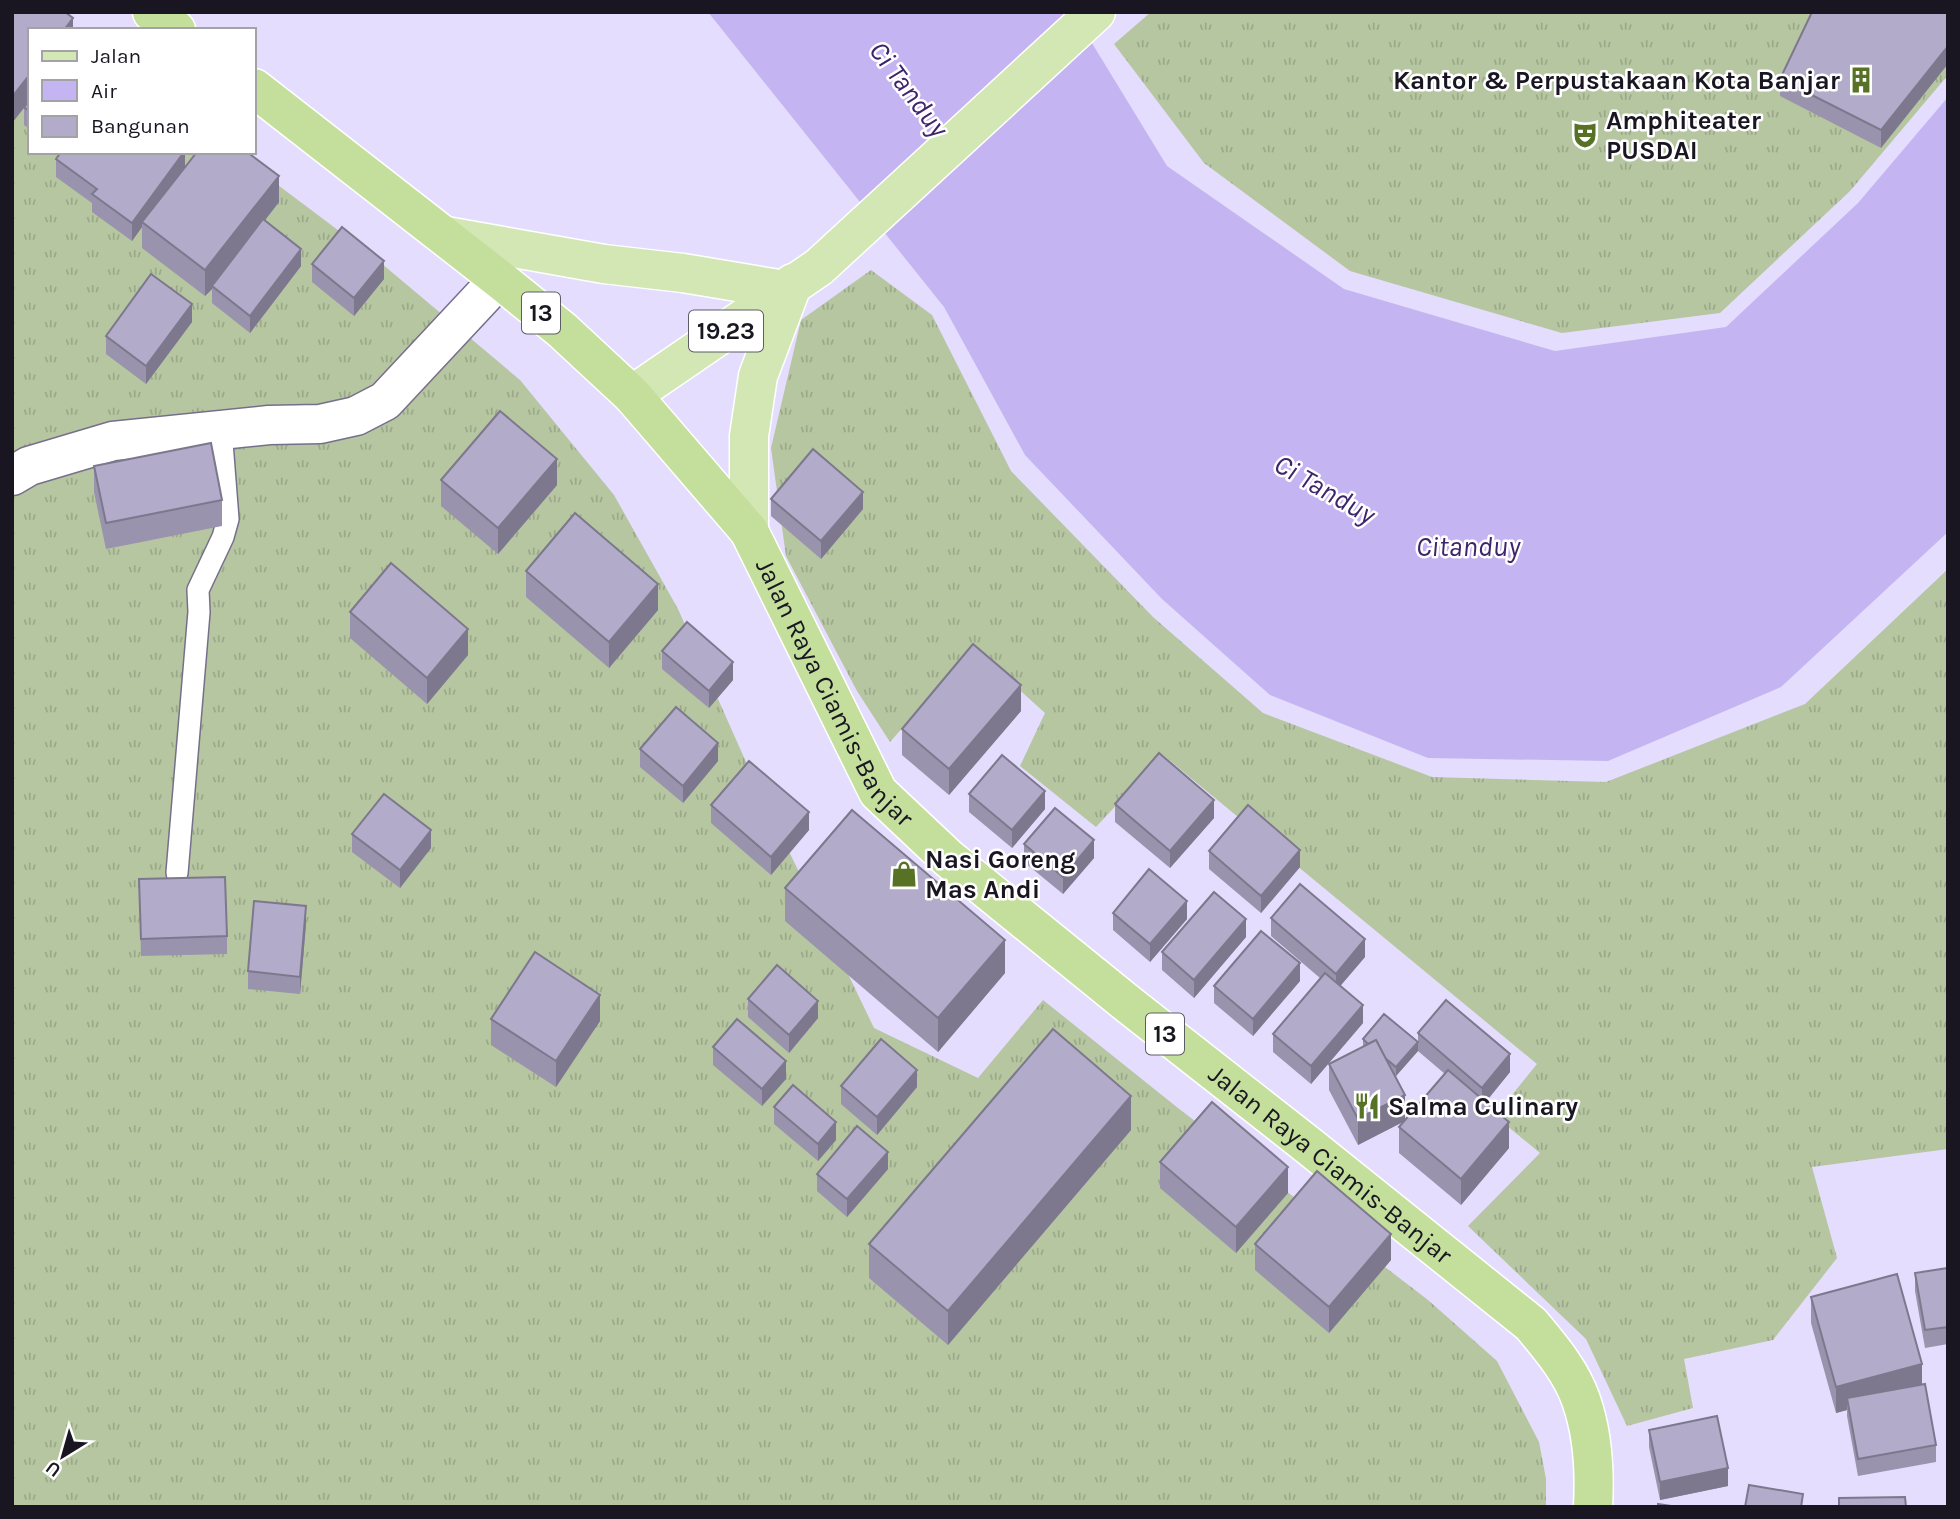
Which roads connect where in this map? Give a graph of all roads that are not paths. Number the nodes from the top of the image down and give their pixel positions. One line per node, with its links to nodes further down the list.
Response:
1 (152, 12): 3 (highway)
2 (1096, 12): 7 (main road, 19.23)
3 (173, 28)
4 (256, 90): 5 (highway, 13)
5 (446, 236): 6 (highway, 13); 7 (main road)
6 (499, 279): 8 (highway, 13); 9 (street)
7 (799, 280): 8 (main road, 19.23); 11 (main road)
8 (632, 395): 11 (highway, 13)
9 (221, 430): 10 (street); 12 (lane)
10 (12, 476)
11 (749, 531): 13 (highway, Jalan Raya Ciamis-Banjar / 13)
12 (177, 873)
13 (1593, 1507)

